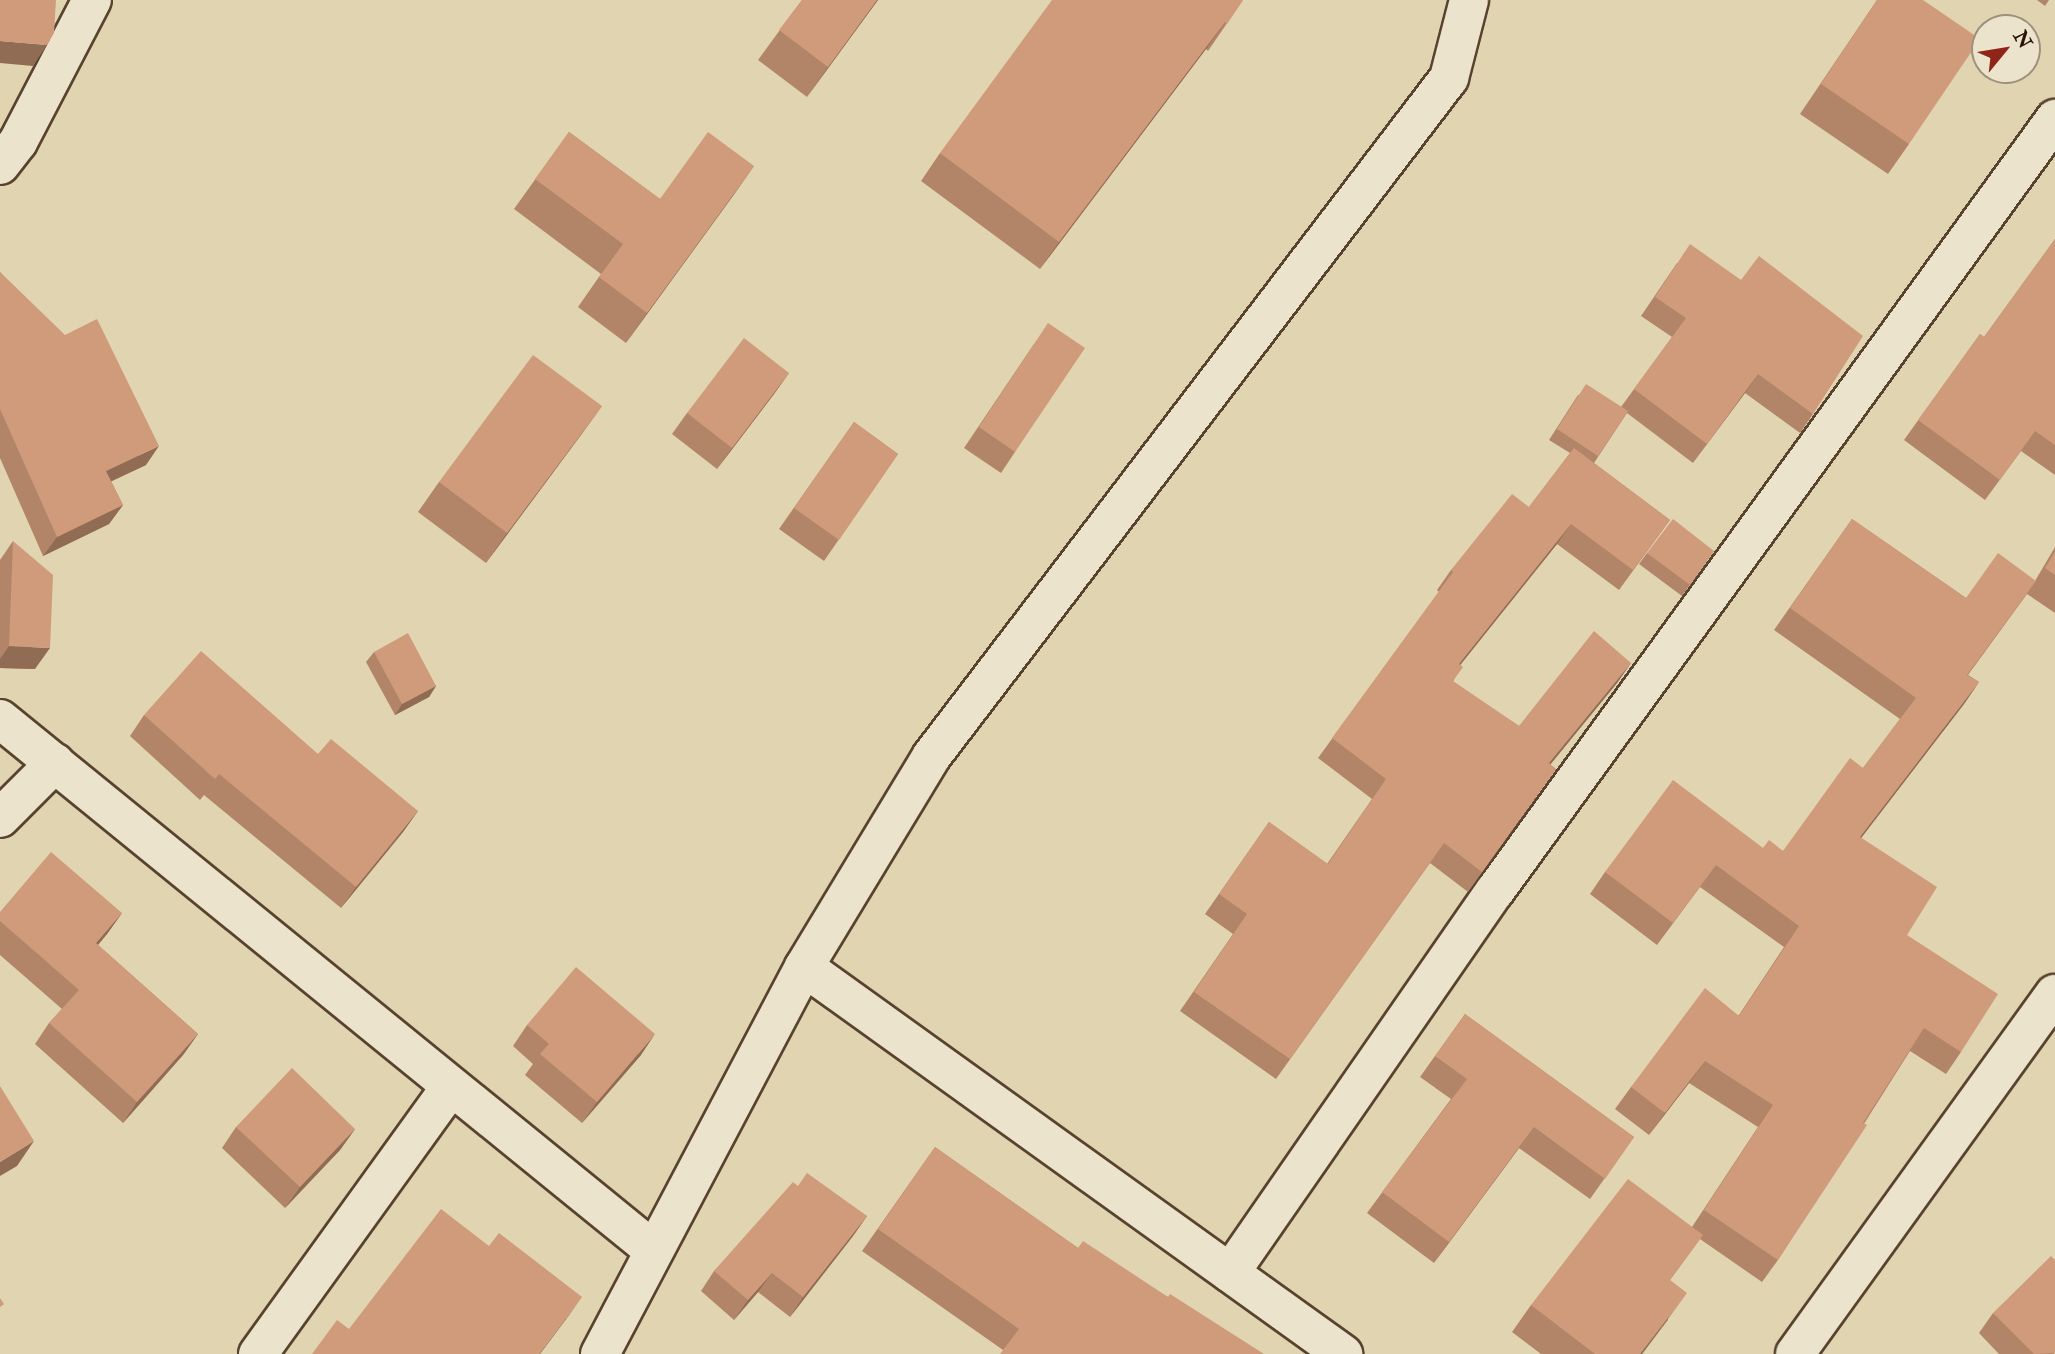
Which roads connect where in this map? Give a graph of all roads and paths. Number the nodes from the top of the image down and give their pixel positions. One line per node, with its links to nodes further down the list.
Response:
1 (92, 0): 4 (street)
2 (1469, 0): 8 (street)
3 (2055, 119): 12 (street)
4 (0, 165)
5 (0, 719): 6 (street)
6 (55, 763): 7 (street); 10 (street)
7 (0, 818)
8 (804, 967): 11 (street); 12 (street)
9 (2055, 995): 16 (street)
10 (450, 1086): 11 (street); 13 (street)
11 (652, 1250): 14 (street)
12 (1230, 1273): 15 (street)
13 (258, 1354)
14 (600, 1354)
15 (1343, 1354)
16 (1796, 1354)

